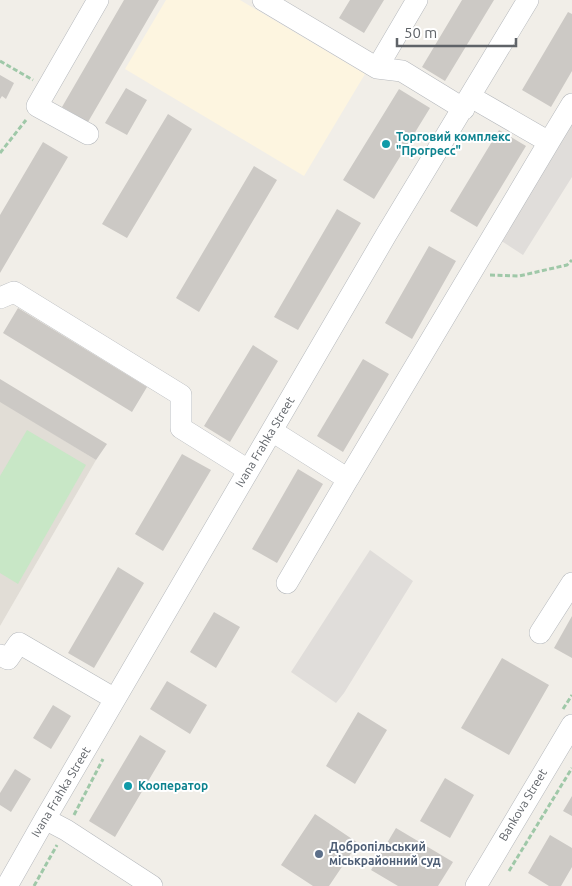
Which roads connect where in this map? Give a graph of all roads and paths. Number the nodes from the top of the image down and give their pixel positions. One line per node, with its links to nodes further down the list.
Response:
1 (98, 0): 10 (street)
2 (264, 0): 5 (street)
3 (417, 0): 7 (street)
4 (528, 0): 8 (street, Ivana Frahka Street)
5 (285, 5): 7 (street)
6 (0, 61): 10 (path)
7 (377, 68): 8 (street)
8 (467, 103): 12 (street); 17 (street, Ivana Frahka Street)
9 (572, 104): 12 (street)
10 (37, 106): 11 (street); 13 (path)
11 (88, 134)
12 (549, 142): 15 (street)
13 (0, 153)
14 (572, 260): 15 (path)
15 (470, 275): 19 (street)
16 (0, 298): 18 (street)
17 (272, 431): 18 (street, Ivana Frahka Street); 19 (street)
18 (248, 470): 24 (street, Ivana Frahka Street)
19 (348, 479): 21 (street)
20 (572, 582): 22 (street)
21 (287, 583)
22 (540, 633)
23 (0, 655): 24 (street)
24 (115, 699): 27 (street, Ivana Frahka Street)
25 (572, 725): 31 (street, Bankova Street)
26 (572, 768): 28 (path)
27 (45, 819): 29 (street, Ivana Frahka Street); 30 (street)
28 (504, 878)
29 (7, 886)
30 (152, 886)
31 (476, 886)

